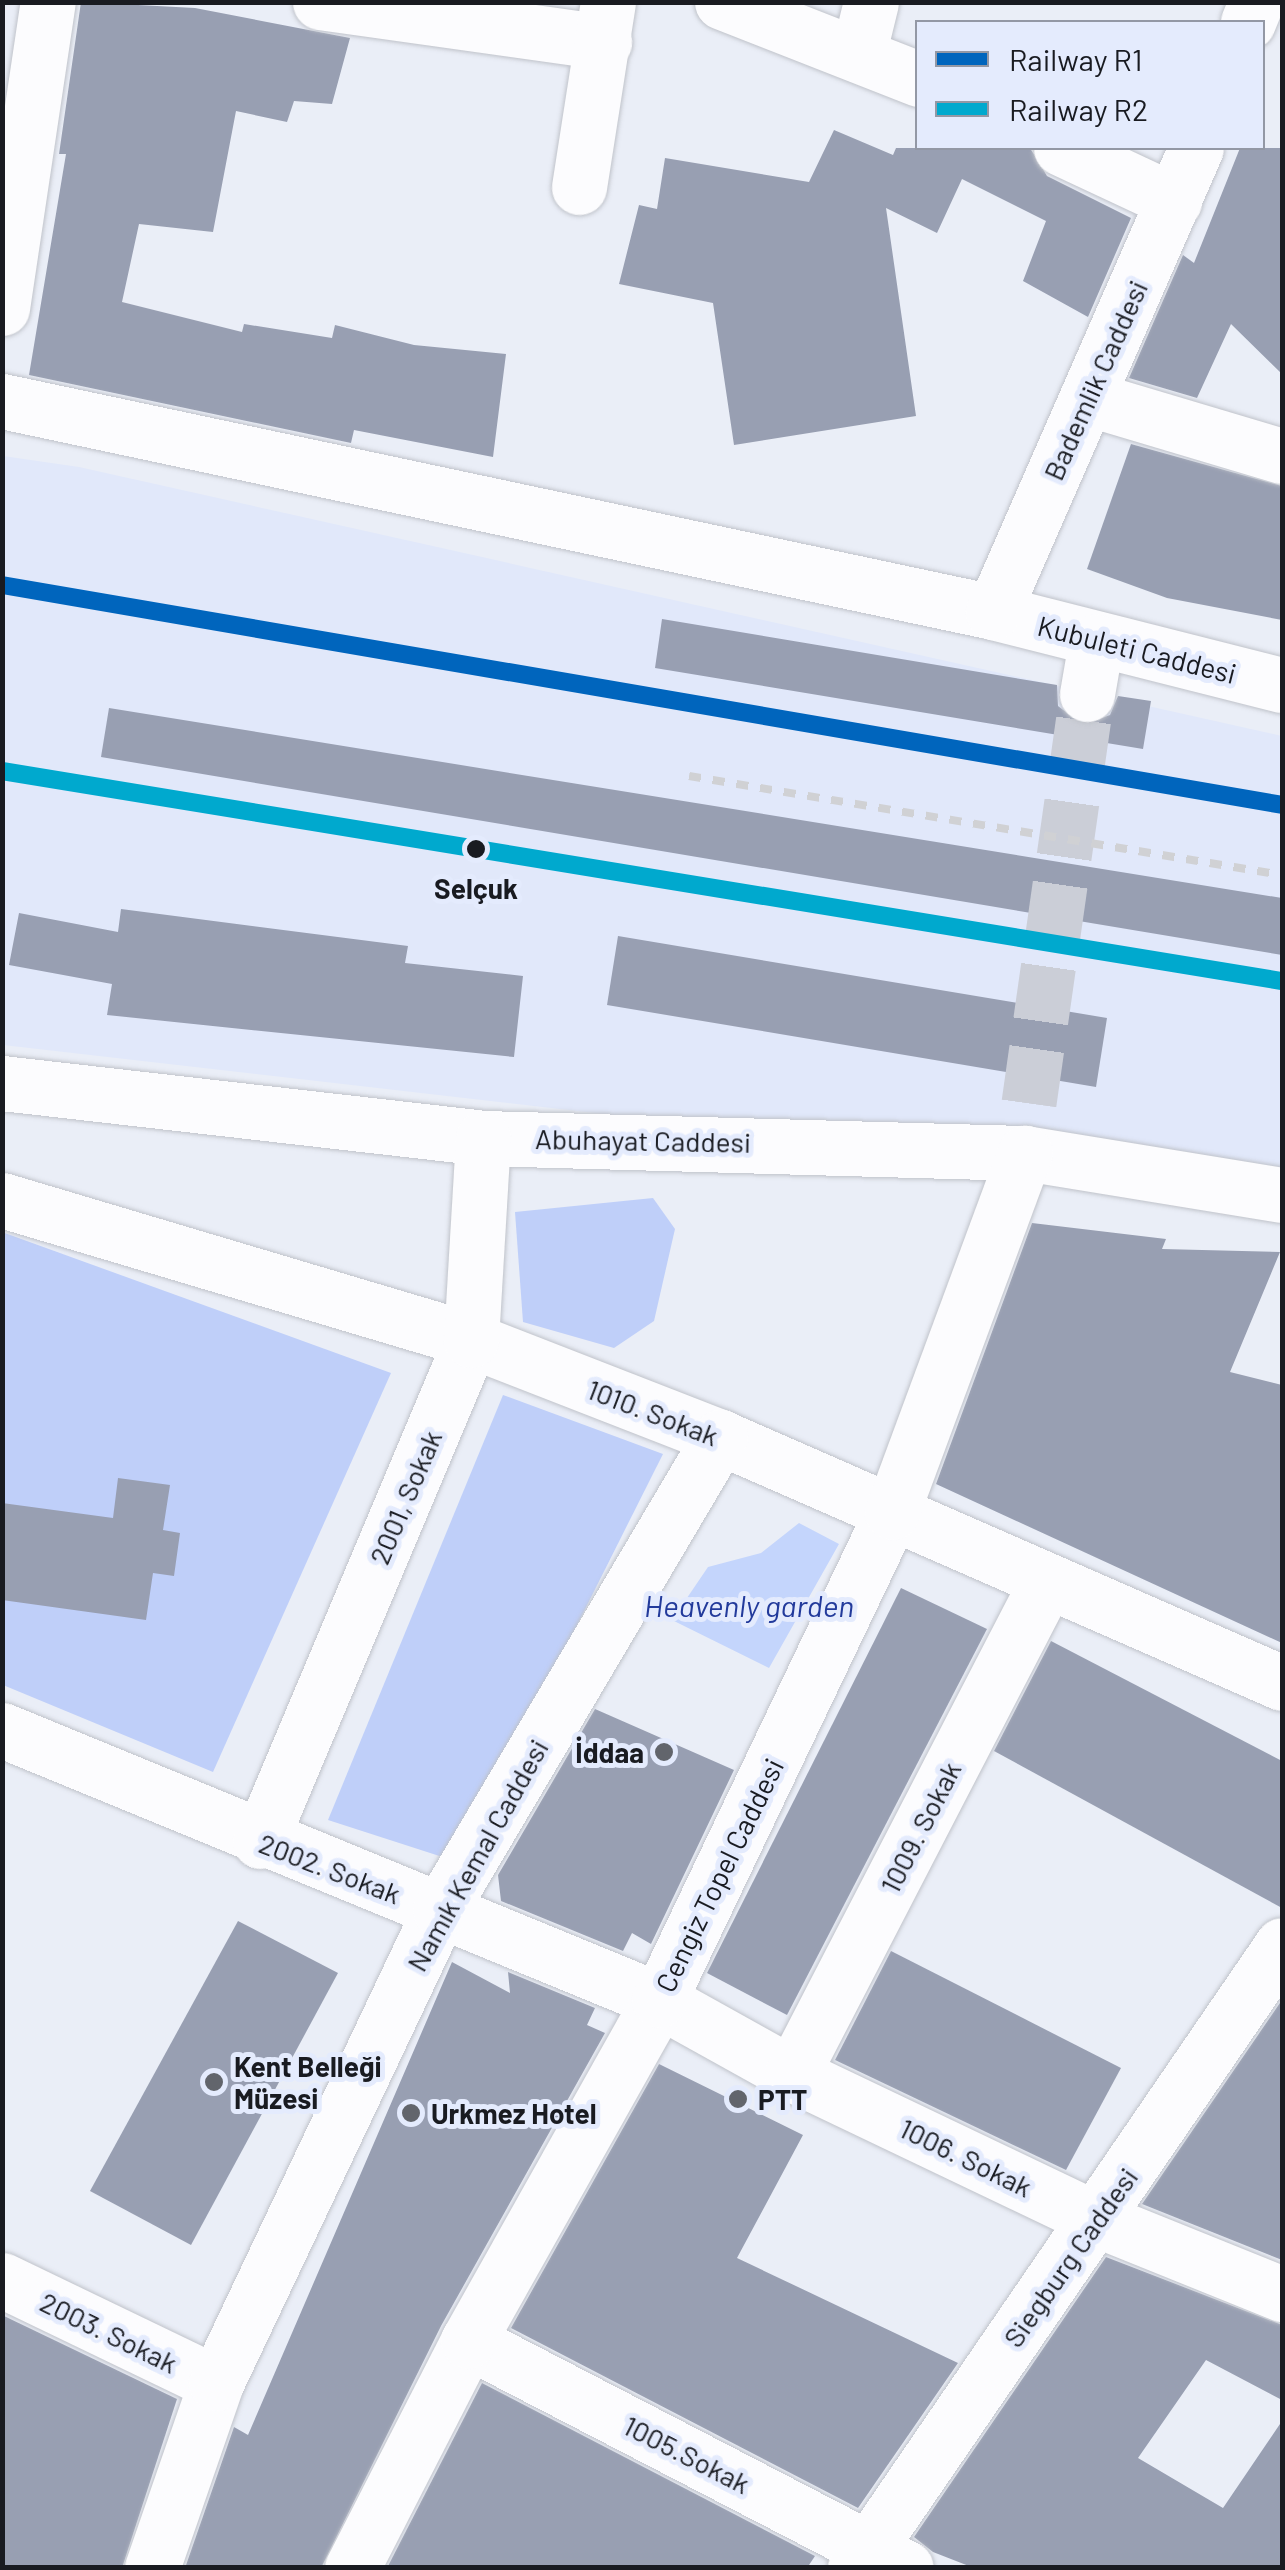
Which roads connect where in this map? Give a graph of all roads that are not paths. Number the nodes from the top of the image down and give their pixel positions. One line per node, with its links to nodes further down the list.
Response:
1 (48, 2): 11 (street)
2 (320, 2): 4 (street)
3 (722, 2): 5 (street)
4 (606, 22): 9 (street)
5 (865, 27): 6 (street)
6 (915, 76)
7 (1065, 150): 10 (street)
8 (1195, 150): 10 (street, Bademlik Caddesi)
9 (578, 187)
10 (1174, 201): 12 (street, Bademlik Caddesi)
11 (2, 308)
12 (1087, 398): 14 (street); 15 (street, Bademlik Caddesi)
13 (2, 401): 15 (street, Kubuleti Caddesi)
14 (1282, 456)
15 (992, 612): 16 (street, Kubuleti Caddesi)
16 (1096, 642): 17 (street, Kubuleti Caddesi); 18 (street)
17 (1282, 685)
18 (1087, 694)
19 (2, 1084): 20 (street, Abuhayat Caddesi)
20 (483, 1138): 21 (street, Abuhayat Caddesi); 24 (street, 2001, Sokak)
21 (1025, 1153): 22 (street, Abuhayat Caddesi); 26 (street, Cengiz Topel Caddesi)
22 (1282, 1196)
23 (2, 1200): 24 (street, 1010. Sokak)
24 (471, 1340): 25 (street, 1010. Sokak); 30 (street, 2001, Sokak)
25 (720, 1437): 26 (street, 1010. Sokak); 31 (street, Namık Kemal Caddesi)
26 (892, 1512): 27 (street, 1010. Sokak); 33 (street, Cengiz Topel Caddesi)
27 (1047, 1581): 28 (street, 1010. Sokak); 34 (street, 1009. Sokak)
28 (1282, 1682)
29 (2, 1730): 30 (street, 2002. Sokak)
30 (260, 1841): 31 (street, 2002. Sokak)
31 (440, 1910): 33 (street, 2002. Sokak); 39 (street, Namık Kemal Caddesi)
32 (1282, 1945): 35 (street, Siegburg Caddesi)
33 (659, 2000): 34 (street, 1006. Sokak); 38 (street, Cengiz Topel Caddesi)
34 (792, 2074): 35 (street, 1006. Sokak)
35 (1096, 2219): 37 (street, 1006. Sokak); 40 (street, Siegburg Caddesi)
36 (2, 2280): 39 (street, 2003. Sokak)
37 (1282, 2294)
38 (468, 2341): 40 (street, 1005.Sokak); 42 (street, Cengiz Topel Caddesi)
39 (216, 2383): 41 (street, Namık Kemal Caddesi)
40 (876, 2561)
41 (152, 2568)
42 (352, 2568)

